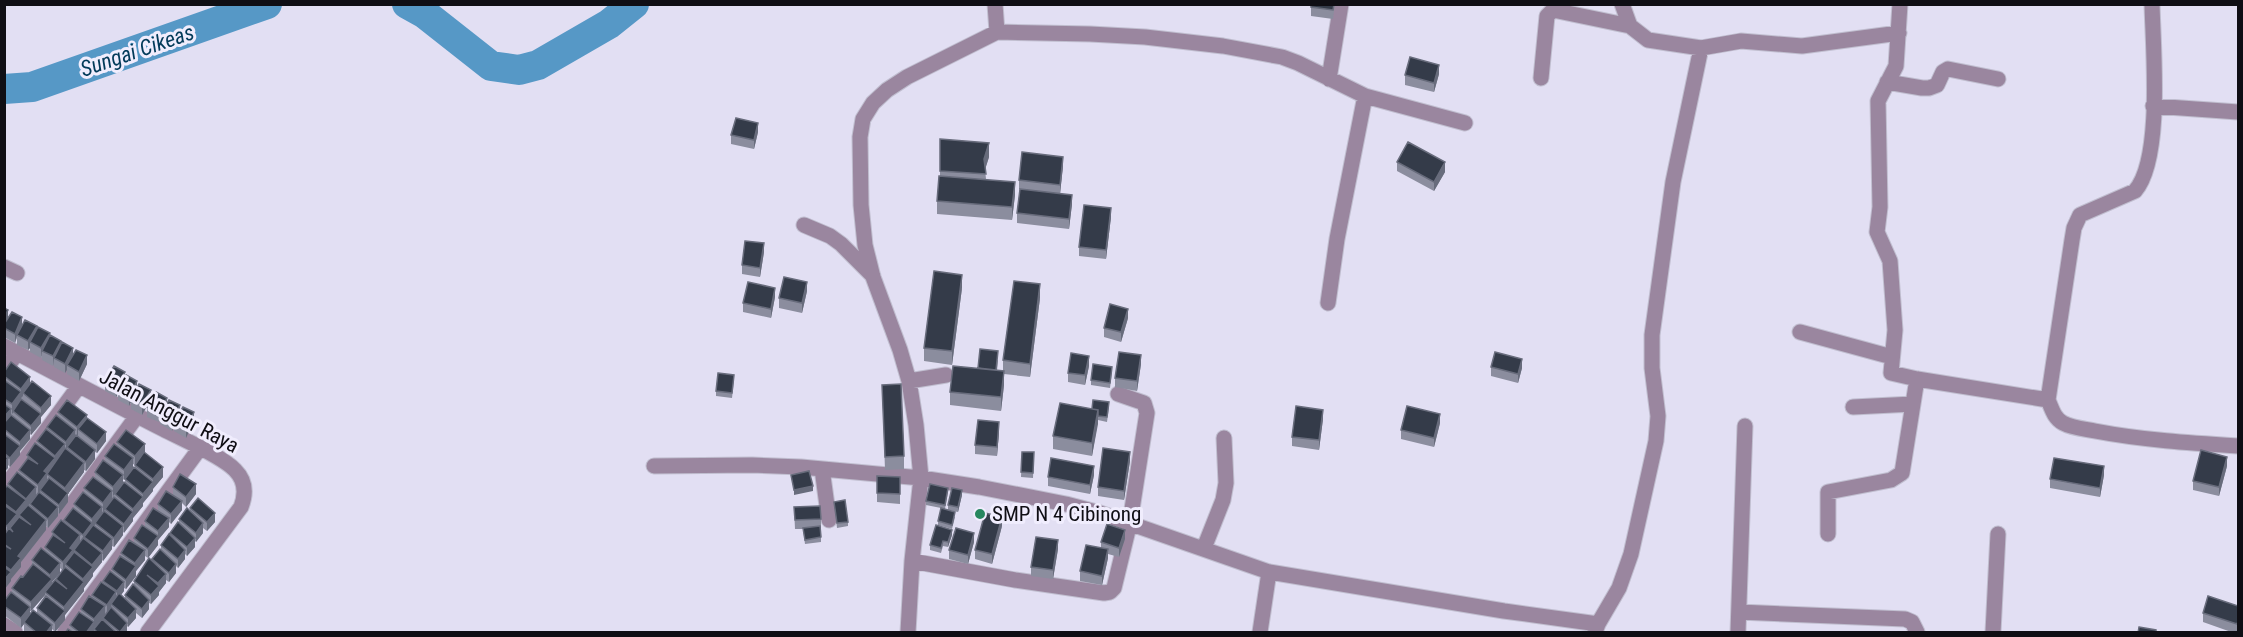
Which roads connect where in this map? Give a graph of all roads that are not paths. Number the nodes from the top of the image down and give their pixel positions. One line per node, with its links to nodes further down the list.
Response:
1 (995, 4): 7 (street)
2 (1341, 4): 11 (street)
3 (1622, 4): 6 (street)
4 (1900, 4): 8 (street)
5 (2152, 4): 15 (street)
6 (1630, 26): 9 (street); 10 (street)
7 (997, 32): 11 (street); 19 (street)
8 (1899, 33): 9 (street); 13 (street)
9 (1701, 48): 52 (street)
10 (1541, 78)
11 (1329, 79): 14 (street)
12 (1998, 79): 13 (street)
13 (1887, 82): 23 (street)
14 (1365, 96): 17 (street); 20 (street)
15 (2153, 106): 16 (street); 30 (street)
16 (2238, 112)
17 (1465, 123)
18 (804, 225): 19 (street)
19 (873, 277): 27 (street)
20 (1328, 303)
21 (1800, 332): 23 (street)
22 (11, 350): 24 (street); 28 (street, Jalan Anggur Raya)
23 (1892, 357): 26 (street)
24 (4, 371)
25 (946, 375): 27 (street)
26 (1917, 379): 30 (street); 31 (street)
27 (909, 381): 40 (street)
28 (79, 386): 33 (street, Jalan Anggur Raya); 41 (street)
29 (1118, 394): 43 (street)
30 (2048, 400): 36 (street)
31 (1913, 404): 32 (street); 44 (street)
32 (1852, 407)
33 (137, 416): 37 (street, Jalan Anggur Raya); 49 (street)
34 (1745, 426): 50 (street)
35 (1224, 438): 46 (street)
36 (2238, 446)
37 (200, 448): 54 (street); 55 (street, Jalan Anggur Raya)
38 (654, 466): 39 (street)
39 (822, 469): 40 (street); 42 (street)
40 (921, 478): 43 (street); 47 (street)
41 (4, 488)
42 (830, 520)
43 (1130, 522): 46 (street); 47 (street)
44 (1827, 534)
45 (1998, 534): 60 (street)
46 (1204, 548): 48 (street)
47 (912, 561): 56 (street)
48 (1269, 572): 52 (street); 57 (street)
49 (4, 597)
50 (1739, 612): 58 (street); 59 (street)
51 (4, 625): 53 (street)
52 (1596, 628)
53 (15, 633)
54 (65, 633)
55 (148, 633)
56 (908, 633)
57 (1260, 633)
58 (1738, 633)
59 (1917, 633)
60 (1993, 633)

